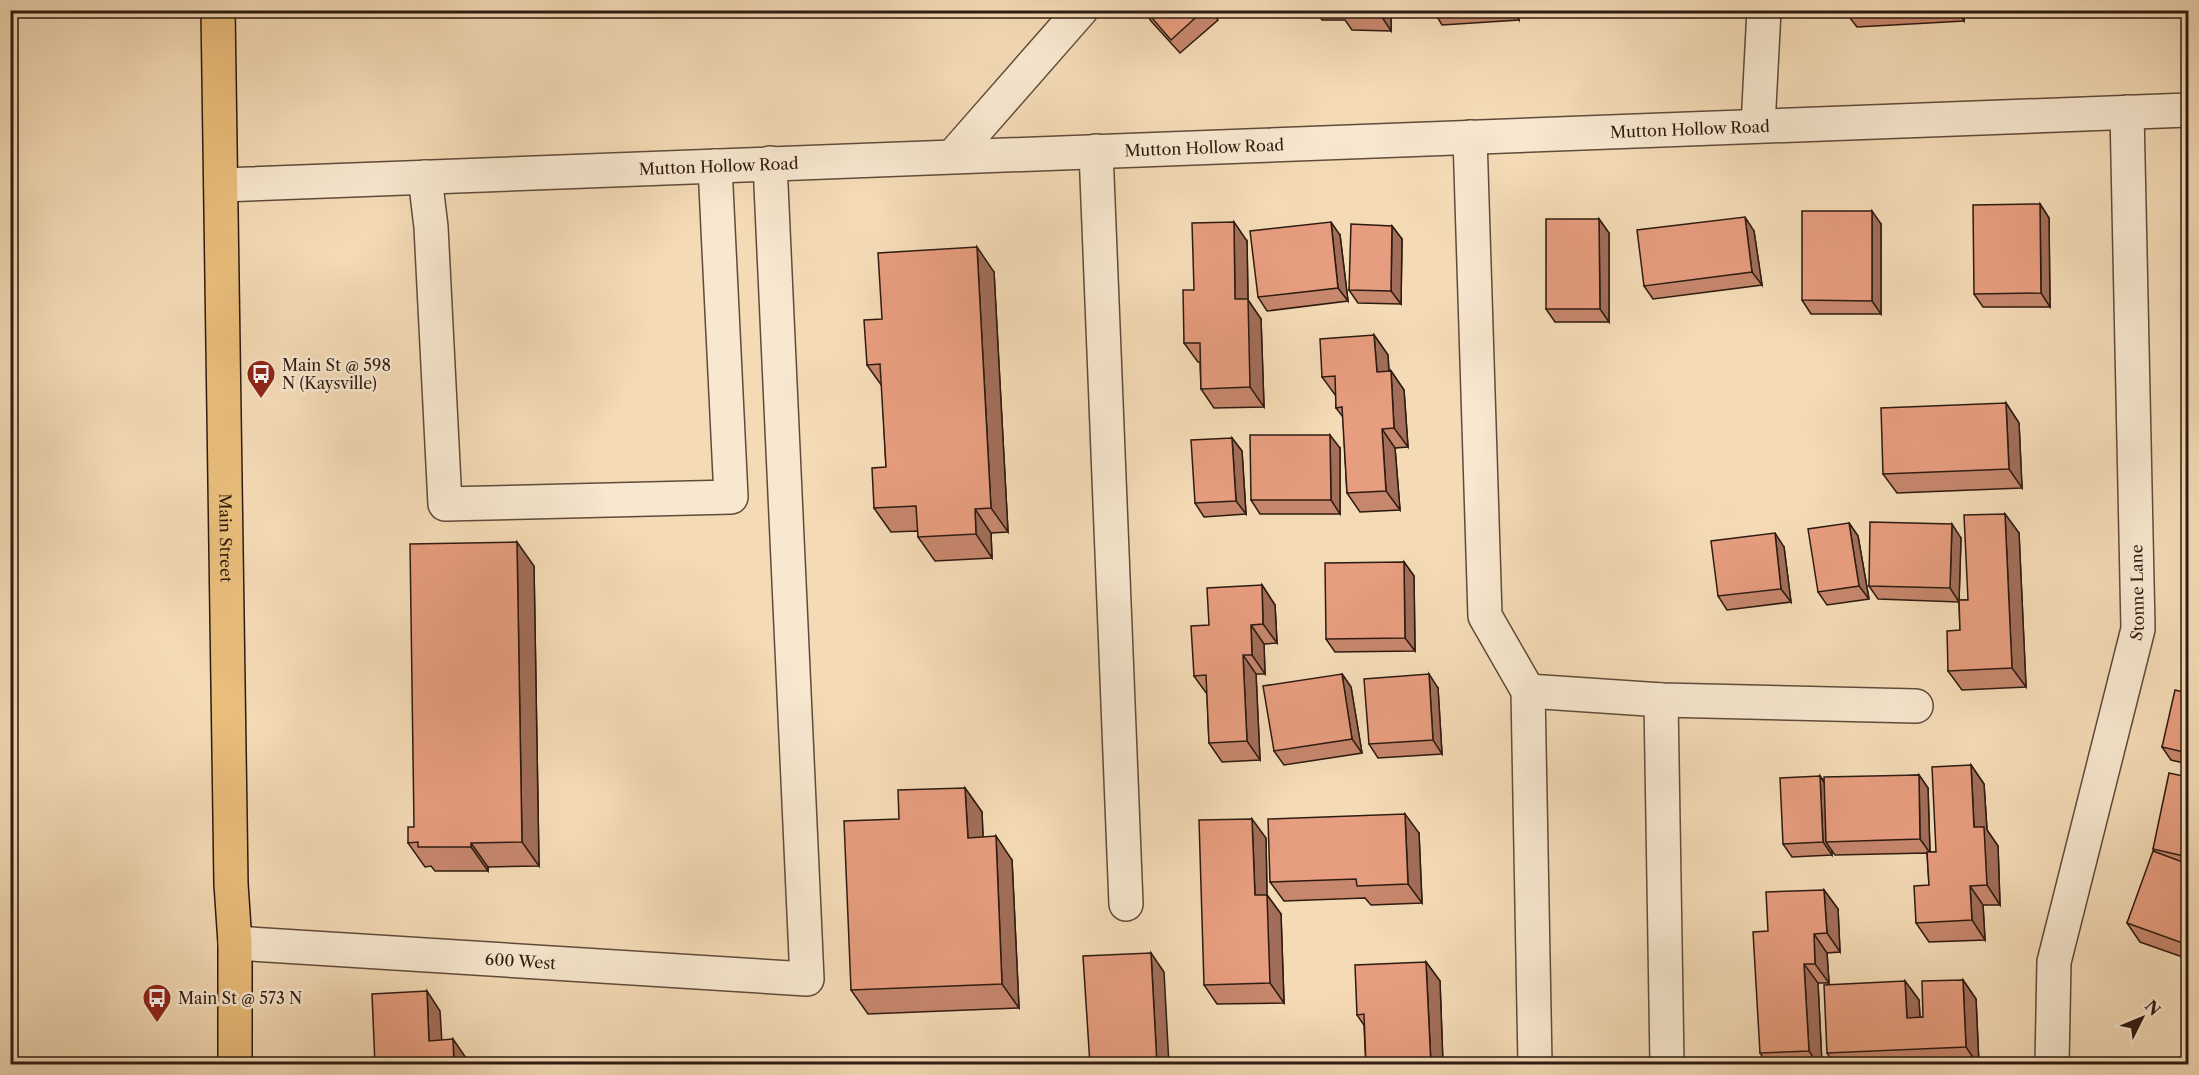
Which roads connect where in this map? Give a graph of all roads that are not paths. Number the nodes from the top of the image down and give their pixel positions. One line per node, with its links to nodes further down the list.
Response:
1 (218, 10): 13 (main road, Main Street)
2 (1082, 10): 9 (street)
3 (1764, 10): 6 (street)
4 (2188, 110): 5 (street, Mutton Hollow Road)
5 (2127, 112): 6 (street, Mutton Hollow Road); 22 (street, Stonne Lane)
6 (1758, 126): 7 (street, Mutton Hollow Road)
7 (1470, 137): 8 (street, Mutton Hollow Road); 14 (street)
8 (1096, 151): 9 (street, Mutton Hollow Road); 17 (street)
9 (953, 156): 10 (street, Mutton Hollow Road)
10 (770, 164): 11 (street, Mutton Hollow Road); 18 (street, 600 West)
11 (715, 166): 12 (street, Mutton Hollow Road); 12 (street)
12 (426, 177): 13 (street, Mutton Hollow Road)
13 (221, 185): 18 (main road, Main Street)
14 (1528, 691): 15 (street); 20 (street)
15 (1660, 699): 16 (street); 21 (street)
16 (1916, 706)
17 (1126, 904)
18 (235, 943): 19 (main road, Main Street)
19 (235, 1065)
20 (1535, 1065)
21 (1667, 1065)
22 (2052, 1065)

